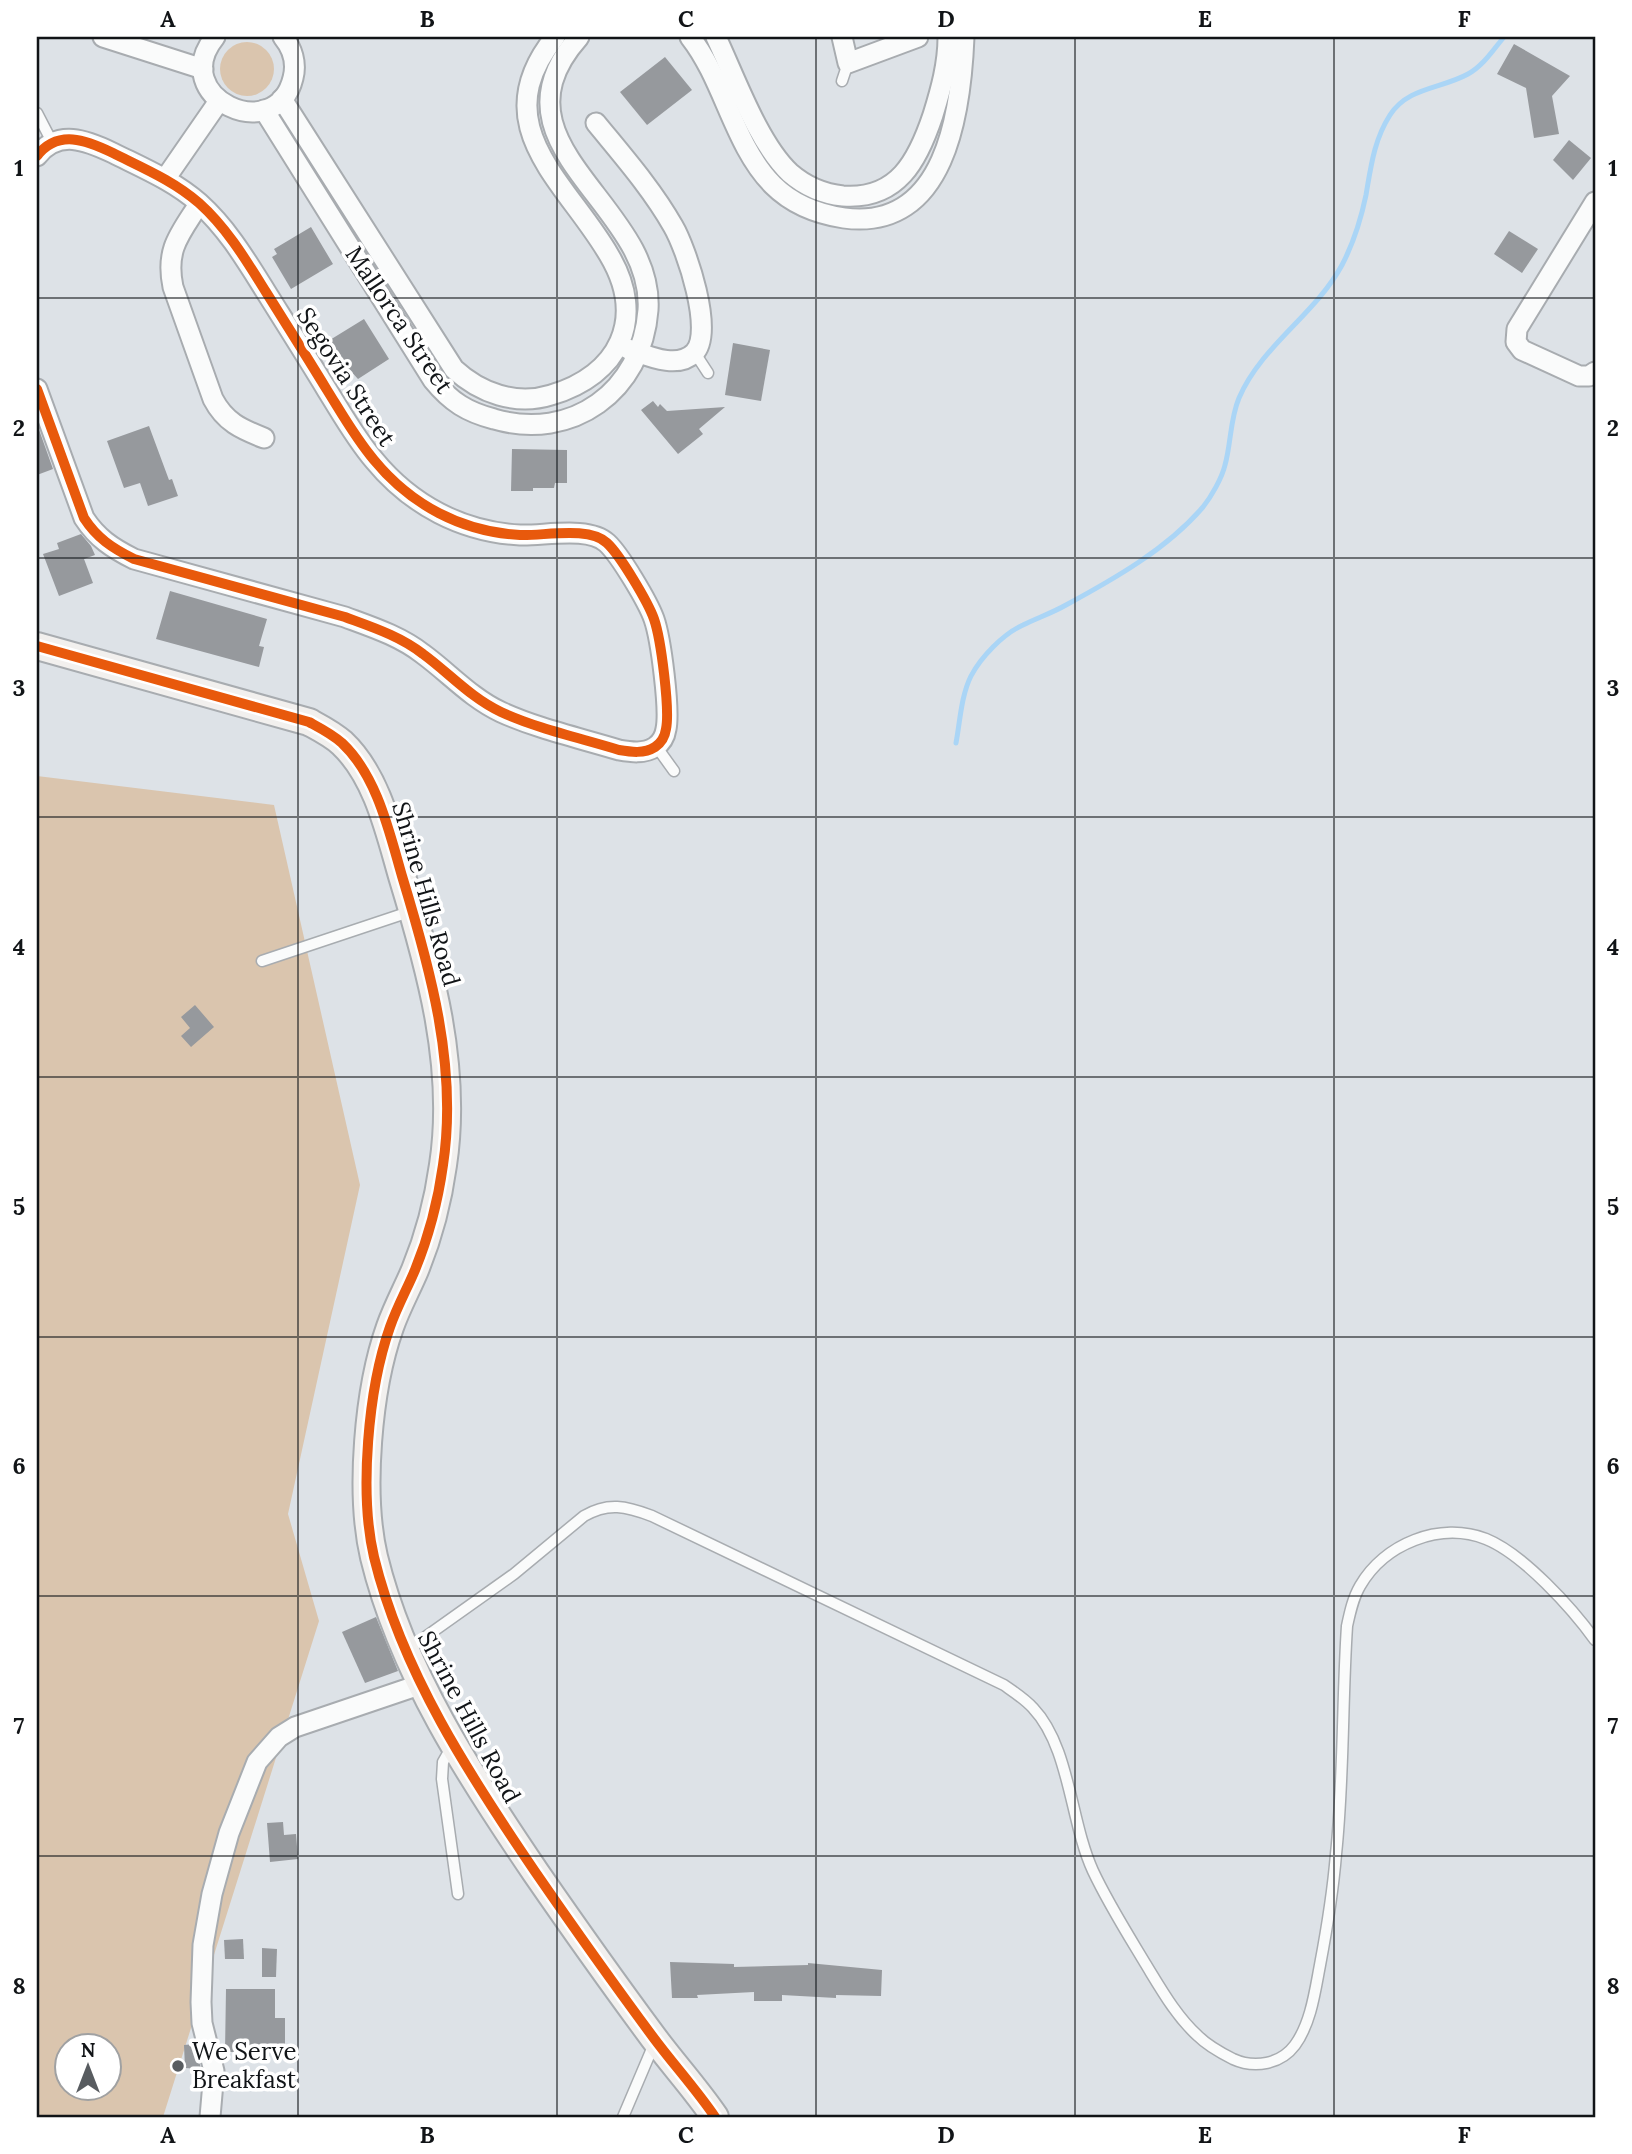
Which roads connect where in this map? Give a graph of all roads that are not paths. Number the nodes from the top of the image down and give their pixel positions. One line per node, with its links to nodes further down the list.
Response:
1 (283, 37): 13 (street)
2 (555, 37): 27 (street, Mallorca Street)
3 (579, 37): 27 (street, Mallorca Street)
4 (690, 37): 24 (street)
5 (716, 37): 21 (street)
6 (842, 37): 7 (street)
7 (918, 37)
8 (948, 37): 21 (street)
9 (964, 37): 24 (street)
10 (211, 38): 12 (street)
11 (116, 39): 12 (street)
12 (203, 69): 14 (street)
13 (282, 99): 15 (street); 25 (street, Mallorca Street)
14 (219, 101): 15 (street); 20 (street)
15 (264, 110): 26 (street, Mallorca Street)
16 (37, 113): 18 (lane)
17 (596, 123): 28 (street)
18 (52, 142): 19 (street); 20 (street, Segovia Street)
19 (37, 156)
20 (165, 179): 23 (street, Segovia Street)
21 (872, 193): 24 (street)
22 (1595, 202): 30 (street)
23 (199, 204): 32 (street); 34 (street, Segovia Street)
24 (879, 218)
25 (413, 304): 26 (street); 27 (street, Mallorca Street)
26 (394, 316): 27 (street, Mallorca Street)
27 (628, 349): 28 (street)
28 (695, 353): 29 (lane)
29 (708, 373)
30 (1592, 374)
31 (37, 389): 34 (street)
32 (264, 438)
33 (37, 646): 36 (street, Shrine Hills Road)
34 (656, 746): 35 (lane)
35 (674, 771)
36 (413, 911): 37 (lane); 39 (street, Shrine Hills Road)
37 (262, 961)
38 (1595, 1640): 39 (lane)
39 (406, 1650): 40 (street, Shrine Hills Road)
40 (422, 1684): 41 (street, Shrine Hills Road); 44 (street)
41 (454, 1743): 42 (lane); 43 (street, Shrine Hills Road)
42 (458, 1895)
43 (656, 2040): 45 (lane); 46 (street, Shrine Hills Road)
44 (210, 2117)
45 (623, 2117)
46 (715, 2117)

